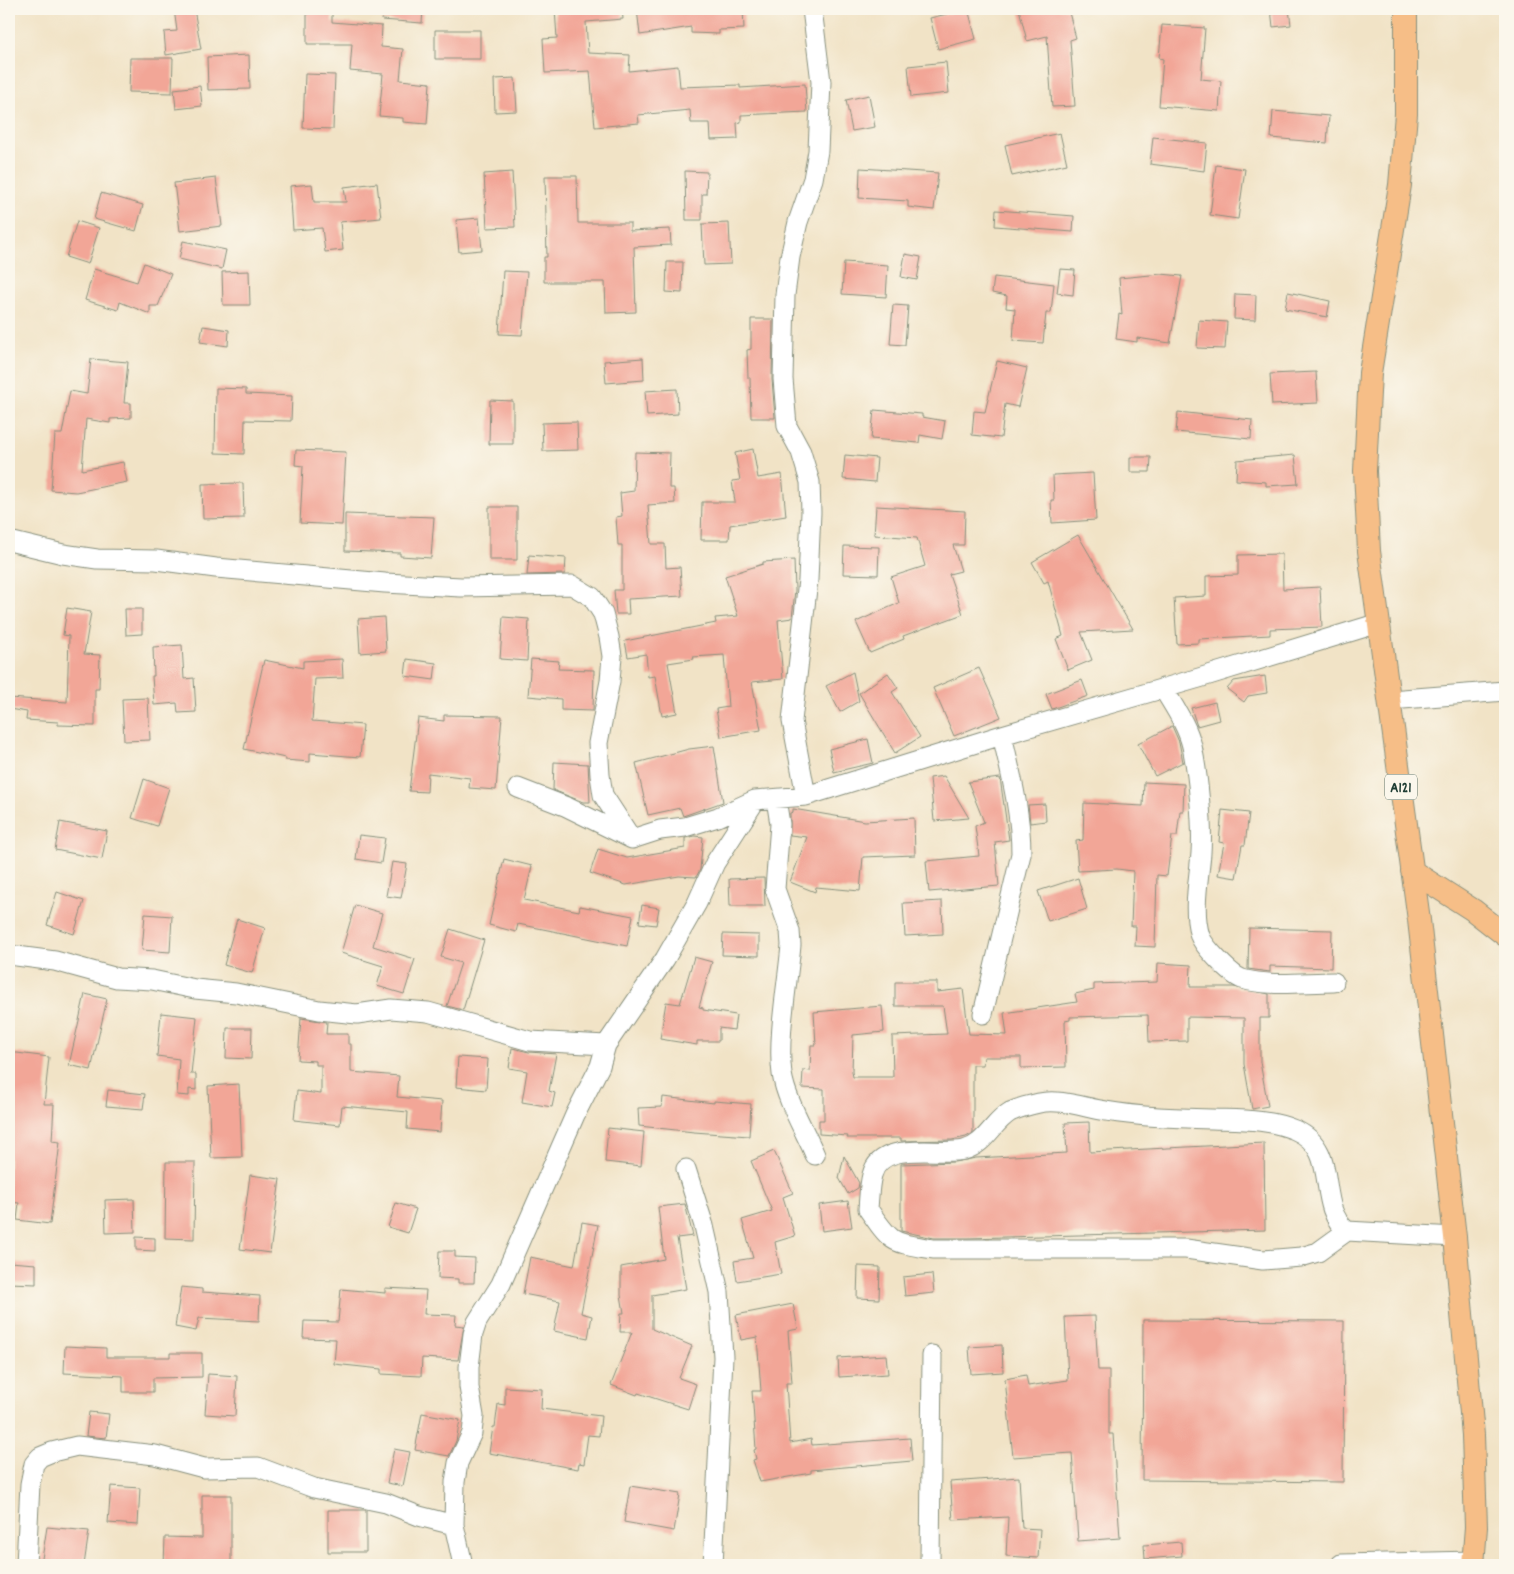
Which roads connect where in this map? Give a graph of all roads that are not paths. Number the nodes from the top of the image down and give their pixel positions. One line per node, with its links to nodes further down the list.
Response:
1 (812, 9): 10 (street)
2 (1406, 9): 4 (main road, A121)
3 (9, 541): 13 (street)
4 (1379, 623): 5 (street); 7 (main road, A121)
5 (1163, 688): 8 (street); 17 (street)
6 (1505, 691): 7 (street)
7 (1390, 700): 14 (main road, A121)
8 (1002, 734): 10 (street); 18 (street)
9 (518, 788): 13 (street)
10 (806, 796): 11 (street)
11 (776, 799): 12 (street); 20 (street)
12 (755, 800): 13 (street); 19 (street)
13 (632, 839)
14 (1412, 871): 15 (main road); 23 (main road, A121)
15 (1505, 935)
16 (9, 955): 19 (street)
17 (1334, 982)
18 (983, 1014)
19 (606, 1045): 25 (street)
20 (815, 1155)
21 (686, 1169): 30 (street)
22 (1347, 1232): 22 (street); 23 (street)
23 (1456, 1237): 26 (main road, A121)
24 (932, 1355): 31 (street)
25 (454, 1525): 28 (street); 29 (street)
26 (1473, 1563): 27 (street)
27 (1340, 1564)
28 (26, 1565)
29 (464, 1565)
30 (713, 1565)
31 (930, 1565)

